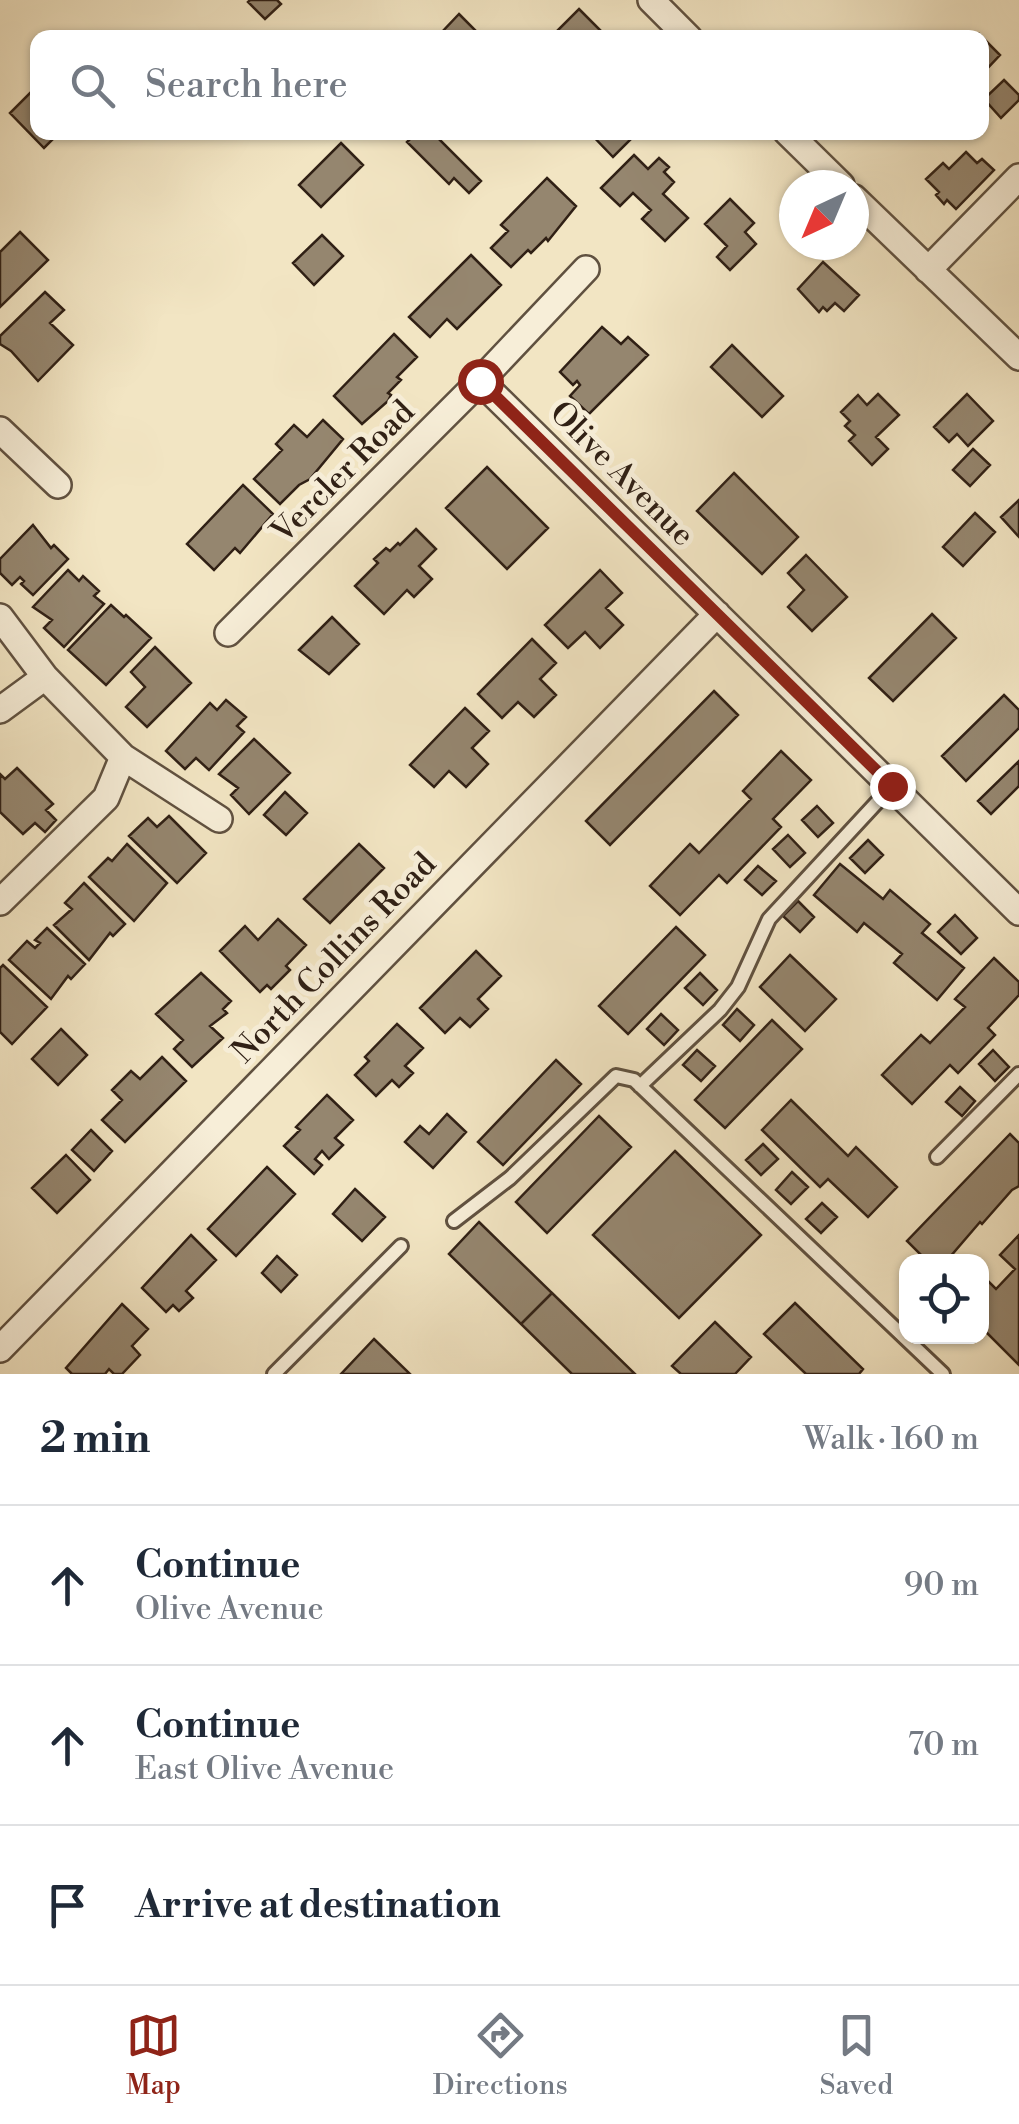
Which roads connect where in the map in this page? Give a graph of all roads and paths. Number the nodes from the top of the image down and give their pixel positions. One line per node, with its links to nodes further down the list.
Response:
1 (651, 0): 2 (street)
2 (681, 30)
3 (795, 140): 4 (street)
4 (826, 170)
5 (1019, 176): 8 (street)
6 (869, 213): 8 (street)
7 (586, 269): 10 (street, Vercler Road)
8 (928, 270): 9 (street)
9 (1019, 357)
10 (480, 381): 13 (street, Olive Avenue); 15 (street, Vercler Road)
11 (0, 430): 12 (street)
12 (58, 484)
13 (717, 614): 19 (street, Olive Avenue); 28 (street, North Collins Road)
14 (0, 617): 16 (street)
15 (228, 633)
16 (45, 677): 17 (street); 18 (street)
17 (0, 710)
18 (122, 757): 20 (street); 21 (street)
19 (892, 786): 22 (street, Olive Avenue); 24 (lane)
20 (219, 819)
21 (0, 902)
22 (1019, 912)
23 (1019, 1074): 25 (lane)
24 (640, 1086): 26 (lane); 30 (lane)
25 (937, 1157)
26 (454, 1221)
27 (401, 1246): 29 (lane)
28 (0, 1350)
29 (274, 1374)
30 (943, 1374)

